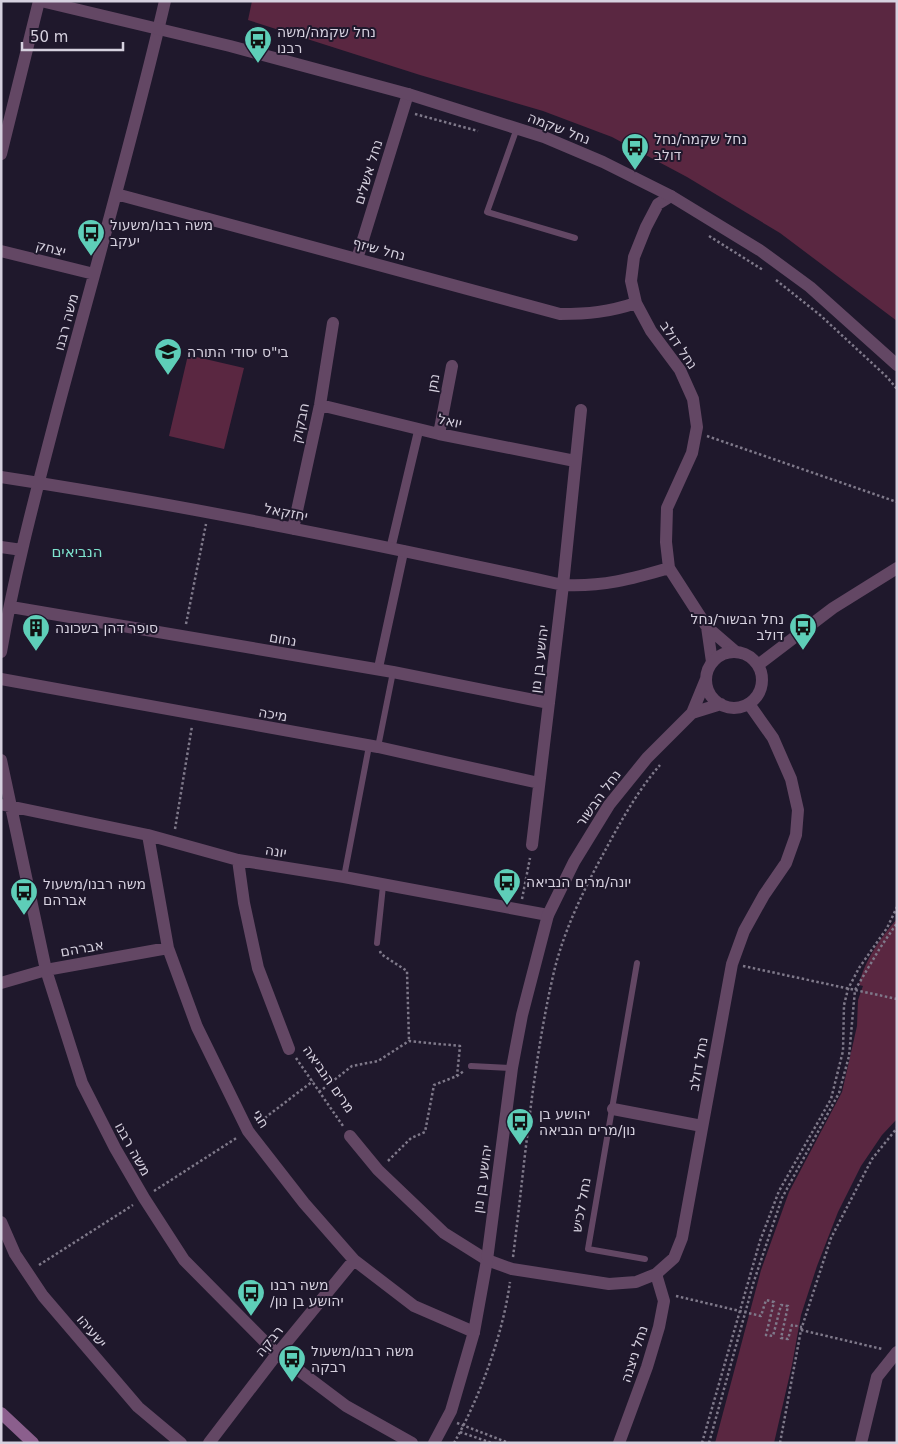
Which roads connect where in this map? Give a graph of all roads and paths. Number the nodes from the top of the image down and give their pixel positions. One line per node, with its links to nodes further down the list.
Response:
1 (40, 1): 3 (street, נחל שקמה); 8 (street)
2 (164, 1): 3 (street, משה רבנו)
3 (158, 29): 4 (street, נחל שקמה); 9 (street, משה רבנו)
4 (408, 94): 5 (street, נחל אשלים); 6 (street, נחל שקמה)
5 (402, 111): 7 (path); 14 (street, נחל אשלים)
6 (517, 128): 10 (street, נחל שקמה); 12 (lane)
7 (485, 133)
8 (1, 154)
9 (116, 194): 14 (street, נחל שיזף); 16 (street, משה רבנו)
10 (671, 196): 18 (street, נחל דולב); 20 (street, נחל שקמה)
11 (707, 235): 15 (path)
12 (575, 238)
13 (1, 251): 16 (street, יצחק)
14 (358, 259): 18 (street, נחל שיזף)
15 (768, 273)
16 (94, 274): 30 (street, משה רבנו)
17 (775, 279): 22 (path)
18 (636, 303): 26 (street, נחל דולב)
19 (333, 323): 23 (street, חבקוק)
20 (897, 365)
21 (452, 366): 27 (street, נתן)
22 (897, 389)
23 (320, 405): 25 (street, יואל); 33 (street, חבקוק)
24 (581, 410): 28 (street, יהושע בן נון)
25 (419, 429): 27 (street, יואל); 35 (street)
26 (696, 433): 31 (path); 37 (street, נחל דולב)
27 (439, 434): 28 (street, יואל)
28 (575, 461): 39 (street, יהושע בן נון)
29 (1, 477): 30 (street, יחזקאל)
30 (38, 482): 32 (street, יחזקאל); 36 (street, משה רבנו)
31 (897, 502)
32 (208, 513): 33 (street, יחזקאל); 42 (path)
33 (293, 529): 35 (street, יחזקאל)
34 (1, 547): 36 (street)
35 (398, 548): 39 (street, יחזקאל); 47 (street)
36 (22, 550): 40 (street, משה רבנו)
37 (669, 568): 39 (street, יחזקאל); 41 (street, נחל דולב)
38 (897, 568): 46 (street)
39 (563, 585): 51 (street, יהושע בן נון)
40 (10, 607): 42 (street, נחום); 43 (street, משה רבנו)
41 (707, 627): 44 (street, נחל דולב); 45 (street, נחל דולב)
42 (184, 637): 47 (street, נחום)
43 (1, 652)
44 (736, 652): 45 (street); 46 (street)
45 (712, 662): 50 (street)
46 (758, 665): 53 (street)
47 (378, 670): 48 (street, נחום)
48 (393, 672): 51 (street, נחום); 56 (lane)
49 (1, 679): 55 (street, מיכה)
50 (706, 679): 52 (street); 54 (street, נחל הבשור)
51 (549, 703): 59 (street, יהושע בן נון)
52 (721, 704): 53 (street); 54 (street, נחל הבשור)
53 (749, 704): 74 (street, נחל דולב)
54 (692, 713): 69 (street, נחל הבשור)
55 (194, 715): 56 (street, מיכה); 62 (path)
56 (373, 746): 59 (street, מיכה); 65 (lane)
57 (1, 760): 60 (street, משה רבנו)
58 (664, 760): 98 (path)
59 (539, 783): 63 (street, יהושע בן נון)
60 (6, 805): 61 (street, יונה); 75 (street, משה רבנו)
61 (148, 835): 62 (street, יונה); 72 (street, חגי)
62 (173, 842): 64 (street, יונה)
63 (532, 846): 68 (path)
64 (238, 860): 65 (street, יונה); 81 (street, מרים הנביאה)
65 (344, 878): 66 (street, יונה)
66 (384, 886): 68 (street, יונה); 71 (lane)
67 (897, 908): 77 (path)
68 (520, 910): 69 (street, יונה)
69 (548, 915): 83 (street, יהושע בן נון)
70 (897, 923): 78 (path)
71 (377, 943): 80 (path)
72 (168, 948): 75 (street, אברהם); 90 (street, חגי)
73 (637, 963): 87 (lane, נחל לכיש)
74 (732, 964): 77 (path); 88 (street, נחל דולב)
75 (46, 970): 76 (street, אברהם); 93 (street, משה רבנו)
76 (1, 983)
77 (848, 989): 78 (path); 102 (path)
78 (855, 990): 79 (path); 103 (path)
79 (897, 999)
80 (409, 1041): 84 (path); 86 (path)
81 (289, 1049): 85 (path, מרים הנביאה)
82 (471, 1066): 83 (lane); 84 (path)
83 (512, 1068): 97 (street, יהושע בן נון)
84 (458, 1076): 92 (path)
85 (312, 1081): 86 (path, מרים הנביאה); 90 (path)
86 (319, 1092): 91 (path, מרים הנביאה)
87 (613, 1109): 88 (street); 95 (lane, נחל לכיש)
88 (702, 1126): 100 (street, נחל דולב)
89 (897, 1128): 104 (path)
90 (248, 1131): 93 (path); 96 (street, חגי)
91 (350, 1136): 92 (street, מרים הנביאה)
92 (378, 1170): 97 (street, מרים הנביאה)
93 (144, 1198): 99 (path); 108 (street, משה רבנו)
94 (1, 1222): 99 (street, ישעיהו)
95 (645, 1259)
96 (354, 1260): 105 (street, חגי); 108 (street, רבקה)
97 (487, 1260): 98 (street, נחל דולב); 105 (street, יהושע בן נון)
98 (512, 1269): 100 (street, נחל דולב); 111 (path)
99 (27, 1273): 114 (street, ישעיהו)
100 (656, 1274): 121 (street, נחל ניצנה)
101 (670, 1295): 102 (path)
102 (739, 1311): 103 (path); 122 (path)
103 (745, 1313): 104 (path); 123 (path)
104 (802, 1328): 106 (path); 124 (path)
105 (474, 1332): 110 (street, יהושע בן נון)
106 (875, 1348)
107 (897, 1352): 125 (street)
108 (277, 1354): 115 (street, רבקה); 116 (street, משה רבנו)
109 (1, 1413): 113 (main road)
110 (447, 1419): 111 (path); 117 (street, יהושע בן נון)
111 (464, 1426): 112 (path); 120 (path)
112 (460, 1432): 118 (path); 119 (path)
113 (33, 1443)
114 (181, 1443)
115 (209, 1443)
116 (412, 1443)
117 (434, 1443)
118 (454, 1443)
119 (492, 1443)
120 (509, 1443)
121 (620, 1443)
122 (702, 1443)
123 (709, 1443)
124 (780, 1443)
125 (862, 1443)

